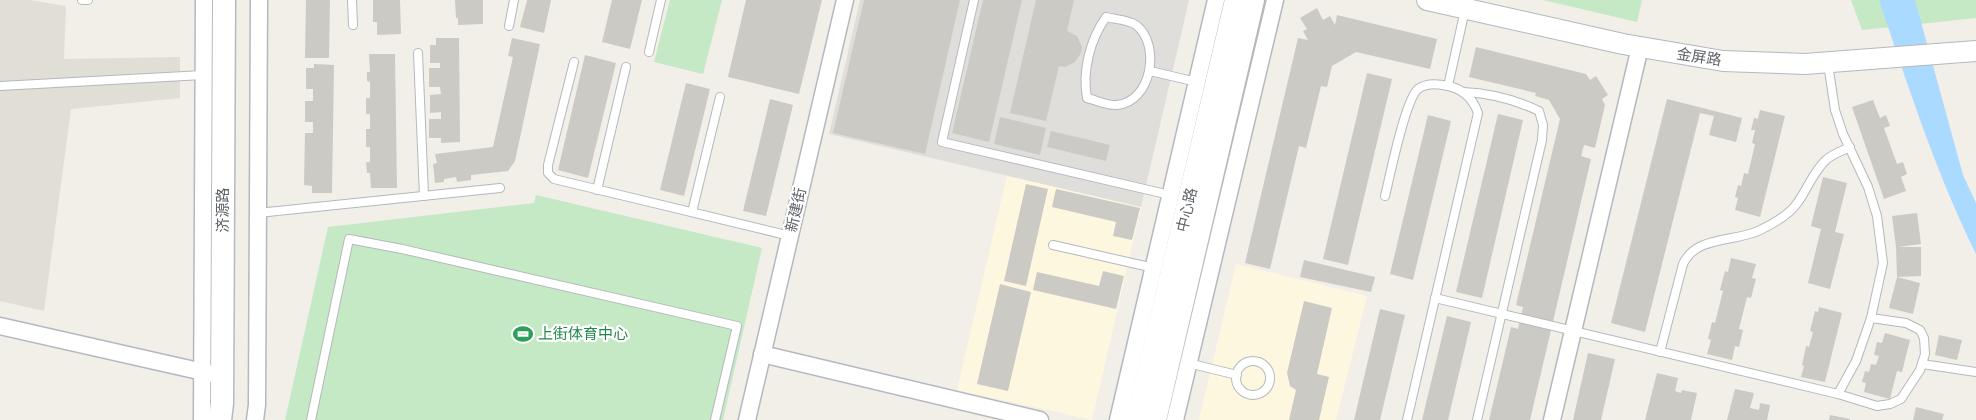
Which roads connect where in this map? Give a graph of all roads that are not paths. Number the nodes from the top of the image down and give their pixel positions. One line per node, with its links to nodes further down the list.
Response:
1 (82, 0): 2 (lane)
2 (88, 0)
3 (204, 0): 28 (street)
4 (224, 0): 55 (main road, 济源路)
5 (239, 0): 60 (main road, 济源路)
6 (258, 0): 41 (street)
7 (352, 0): 18 (lane)
8 (514, 0): 19 (lane)
9 (661, 0): 22 (lane)
10 (845, 0): 42 (street, 新建街)
11 (974, 0): 37 (lane)
12 (1216, 0): 29 (street)
13 (1236, 0): 67 (main road, 中心路)
14 (1253, 0): 52 (main road, 中心路)
15 (1275, 0): 52 (street)
16 (1427, 0): 17 (street, 金屏路)
17 (1465, 9): 20 (street, 金屏路); 31 (lane)
18 (353, 25)
19 (509, 26)
20 (1640, 47): 25 (street, 金屏路); 49 (street)
21 (1976, 51): 25 (street, 金屏路)
22 (649, 52)
23 (418, 53): 38 (lane)
24 (574, 62): 36 (lane)
25 (1836, 62): 34 (lane)
26 (626, 68): 36 (lane)
27 (1150, 71): 27 (lane); 29 (lane)
28 (204, 75): 30 (lane); 55 (street)
29 (1197, 82): 37 (street)
30 (0, 86)
31 (1448, 86): 32 (lane); 39 (lane)
32 (1463, 92): 45 (lane); 46 (lane)
33 (720, 97): 40 (lane)
34 (1850, 147): 47 (lane); 50 (lane)
35 (500, 188): 38 (lane)
36 (597, 190): 40 (lane)
37 (1170, 195): 44 (street)
38 (424, 196): 41 (lane)
39 (1384, 196)
40 (692, 212): 42 (lane)
41 (258, 213): 61 (street)
42 (790, 236): 51 (street, 新建街)
43 (1053, 245): 44 (lane)
44 (1154, 268): 66 (street)
45 (1436, 298): 46 (lane); 70 (lane)
46 (1502, 314): 49 (lane); 71 (lane)
47 (1870, 318): 53 (lane); 57 (lane)
48 (0, 326): 55 (street)
49 (1574, 331): 50 (lane); 72 (street)
50 (1660, 352): 57 (lane)
51 (762, 354): 64 (street, 新建街); 65 (street)
52 (1179, 361): 56 (lane); 68 (main road, 中心路); 69 (street)
53 (1922, 364): 54 (lane); 57 (lane)
54 (1976, 372)
55 (212, 374): 58 (street); 59 (main road, 济源路)
56 (1237, 375): 56 (lane)
57 (1838, 394)
58 (202, 420)
59 (220, 420)
60 (236, 420)
61 (255, 420)
62 (311, 420): 63 (lane)
63 (715, 420)
64 (747, 420)
65 (1040, 420)
66 (1118, 420)
67 (1137, 420)
68 (1154, 420)
69 (1176, 420)
70 (1407, 420)
71 (1477, 420)
72 (1552, 420)

